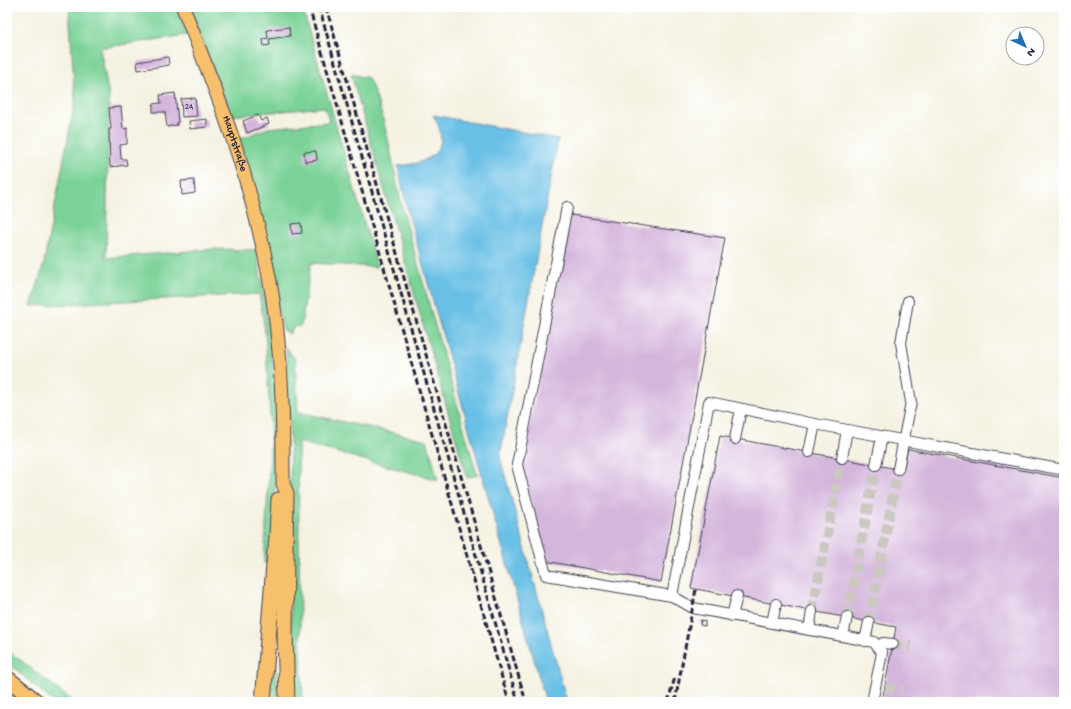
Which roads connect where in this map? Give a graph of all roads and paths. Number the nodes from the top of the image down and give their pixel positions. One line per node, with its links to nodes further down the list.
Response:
1 (183, 7): 15 (main road, Hauptstraße)
2 (567, 207): 16 (lane)
3 (908, 301): 9 (lane)
4 (741, 409): 5 (lane); 8 (lane); 16 (lane)
5 (815, 424): 6 (lane); 10 (lane)
6 (847, 430): 7 (lane); 11 (lane)
7 (882, 437): 9 (lane); 12 (lane)
8 (735, 439)
9 (904, 441): 13 (lane); 14 (lane)
10 (809, 452)
11 (842, 458)
12 (876, 465)
13 (898, 469)
14 (1064, 470)
15 (281, 553): 33 (highway); 34 (highway)
16 (672, 596): 20 (lane)
17 (737, 596): 20 (lane)
18 (776, 604): 23 (lane)
19 (812, 611): 24 (lane)
20 (732, 616): 23 (lane)
21 (847, 618): 25 (lane)
22 (869, 622): 26 (lane)
23 (772, 623): 24 (lane)
24 (809, 630): 25 (lane)
25 (845, 636): 26 (lane)
26 (865, 640): 28 (lane)
27 (893, 644): 28 (lane)
28 (878, 646): 35 (lane)
29 (7, 678): 32 (highway)
30 (7, 700): 31 (highway)
31 (10, 702)
32 (36, 702)
33 (263, 702)
34 (287, 702)
35 (872, 702)

